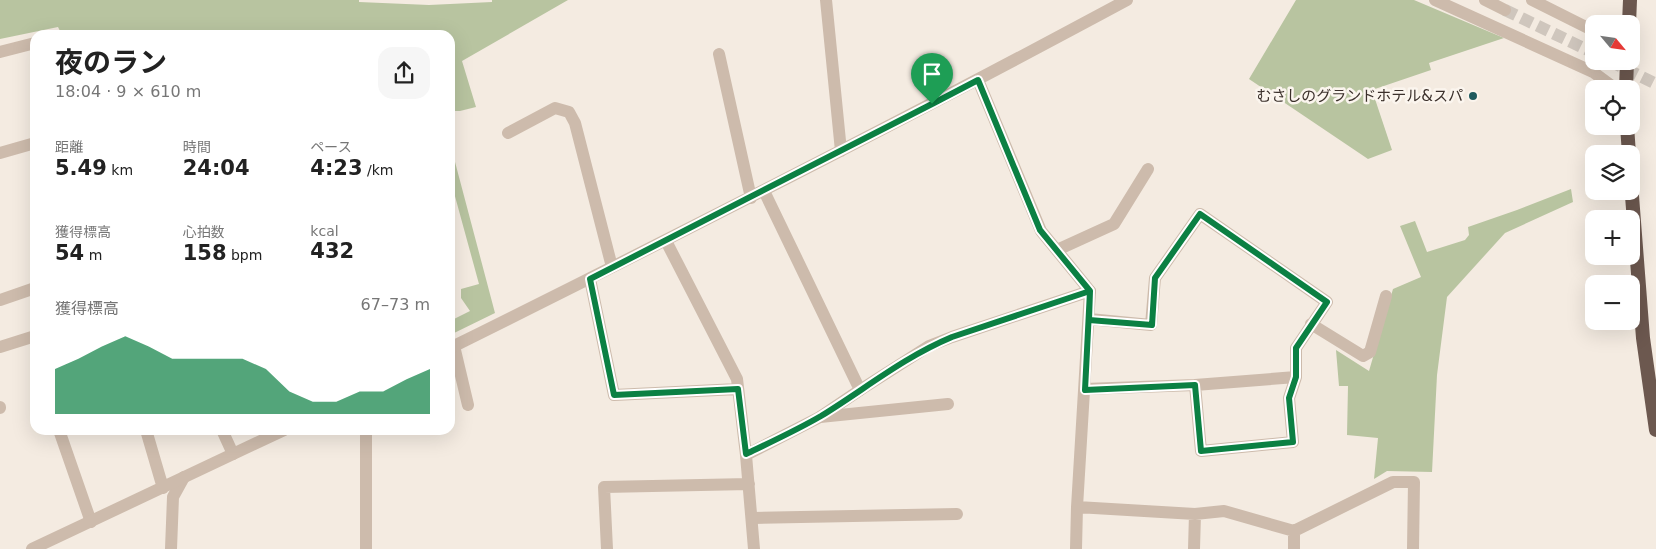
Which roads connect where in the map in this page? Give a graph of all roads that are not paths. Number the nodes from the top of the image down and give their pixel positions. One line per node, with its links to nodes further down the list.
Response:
1 (826, 0): 17 (street)
2 (1128, 0): 13 (street)
3 (1435, 0): 14 (street)
4 (1485, 0): 7 (street)
5 (1532, 0): 9 (street)
6 (1630, 0): 8 (highway)
7 (1505, 10)
8 (1627, 15)
9 (1585, 26)
10 (30, 44): 11 (street)
11 (0, 52)
12 (719, 54): 21 (street)
13 (978, 80): 17 (street); 24 (street)
14 (1604, 80)
15 (508, 133): 25 (street)
16 (30, 144): 18 (street)
17 (841, 151): 20 (street)
18 (0, 153)
19 (1148, 170): 24 (street)
20 (764, 191): 21 (street); 40 (street)
21 (751, 198): 23 (street)
22 (1632, 200): 45 (highway)
23 (666, 240): 25 (street); 39 (street)
24 (1057, 250): 28 (street)
25 (612, 267): 26 (street)
26 (590, 279): 34 (street); 39 (street)
27 (30, 290): 30 (street)
28 (1090, 291): 31 (street); 40 (street)
29 (1386, 296): 32 (street)
30 (0, 300)
31 (1089, 320): 32 (street); 41 (street)
32 (1311, 324): 37 (street)
33 (30, 338): 35 (street)
34 (455, 346)
35 (0, 347)
36 (455, 358): 43 (street)
37 (1296, 377): 38 (street); 38 (street)
38 (1195, 385): 41 (street)
39 (738, 389): 52 (street)
40 (860, 390): 44 (street)
41 (1085, 390): 56 (street)
42 (948, 404): 44 (street)
43 (468, 405)
44 (820, 416): 52 (street)
45 (1656, 430)
46 (61, 435): 60 (street)
47 (147, 435): 55 (street)
48 (224, 435): 51 (street)
49 (273, 435): 51 (street)
50 (366, 435): 64 (street)
51 (233, 454): 53 (street)
52 (746, 454): 54 (street)
53 (184, 477): 55 (street); 63 (street)
54 (749, 484): 59 (street); 65 (street)
55 (162, 488): 60 (street)
56 (1077, 507): 58 (street); 67 (street)
57 (957, 514): 59 (street)
58 (1195, 514): 61 (street); 68 (street)
59 (753, 518): 66 (street)
60 (91, 522): 62 (street)
61 (1294, 531): 69 (street); 70 (street)
62 (32, 549)
63 (171, 549)
64 (366, 549)
65 (607, 549)
66 (754, 549)
67 (1076, 549)
68 (1194, 549)
69 (1294, 549)
70 (1412, 549)

